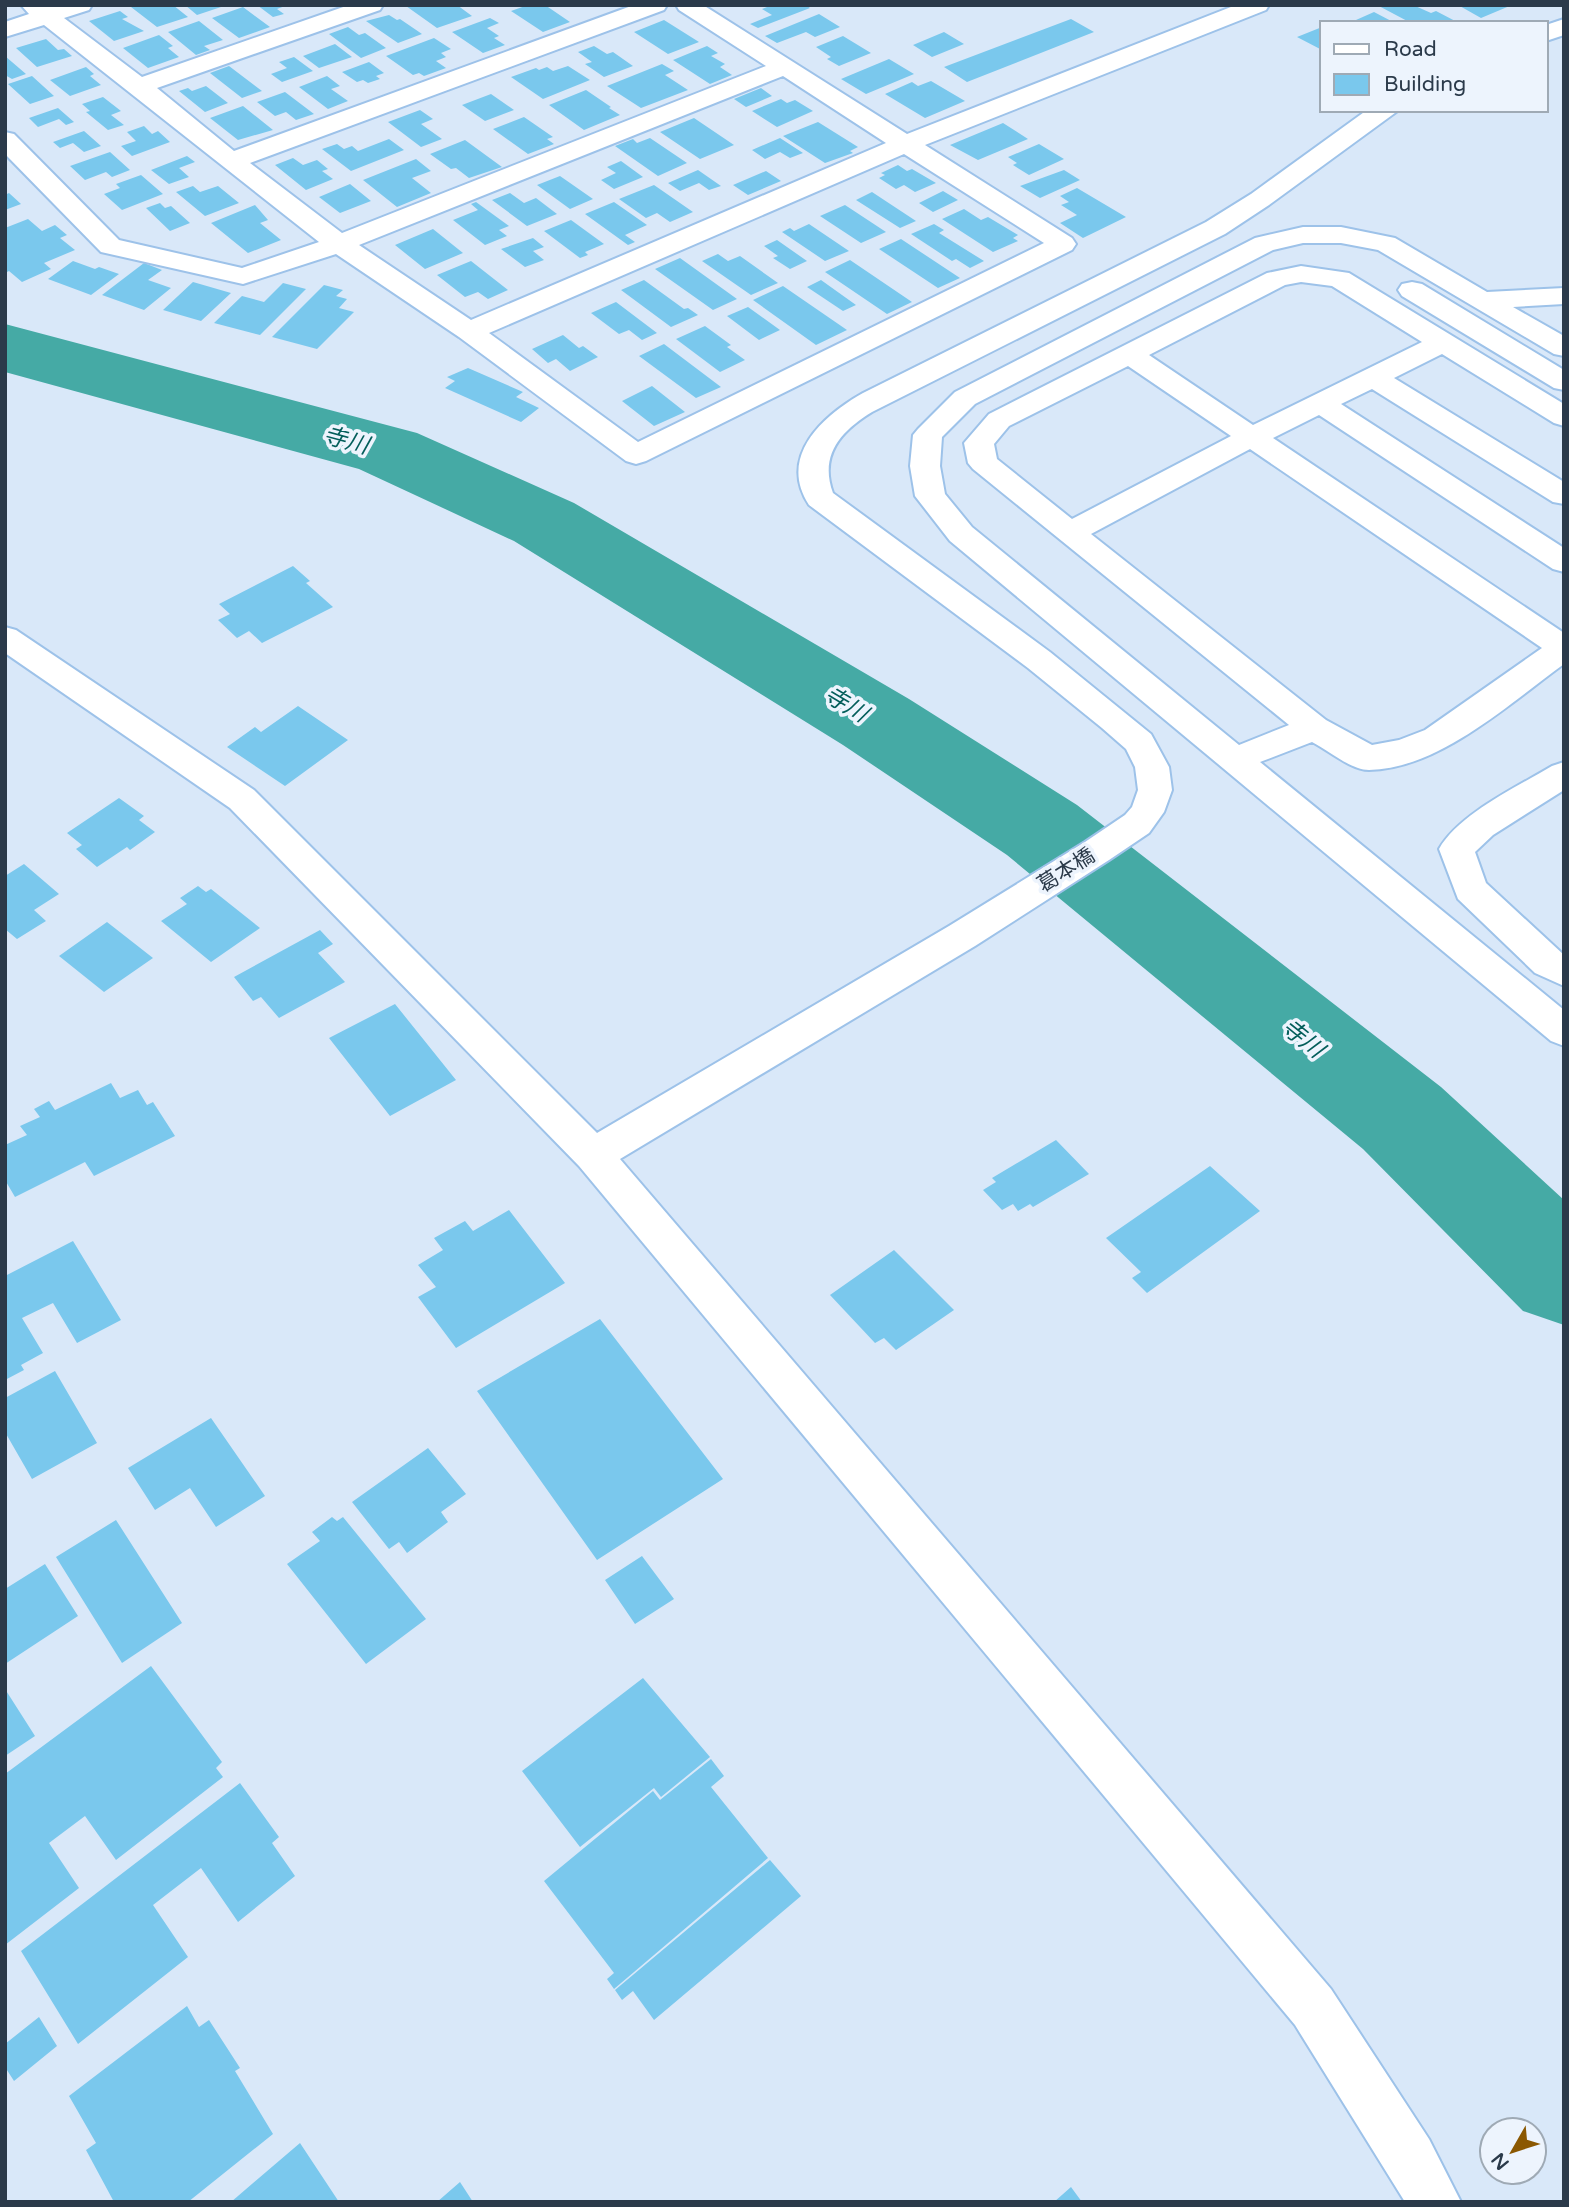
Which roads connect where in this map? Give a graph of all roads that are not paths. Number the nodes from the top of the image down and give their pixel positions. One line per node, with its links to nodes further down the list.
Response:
1 (81, 5): 6 (street)
2 (372, 5): 11 (street)
3 (656, 5): 15 (street)
4 (687, 5): 10 (street)
5 (1258, 5): 14 (street)
6 (40, 11): 8 (street); 11 (street)
7 (1564, 26): 9 (street)
8 (5, 30)
9 (1548, 33)
10 (785, 67): 14 (street); 16 (street)
11 (139, 86): 15 (street)
12 (1383, 112): 38 (street, 葛本橋)
13 (5, 139): 16 (street)
14 (907, 143): 20 (street); 20 (street)
15 (231, 161): 16 (street)
16 (339, 244): 20 (street)
17 (1277, 279): 21 (street); 23 (street); 25 (street)
18 (1564, 296): 19 (street)
19 (1482, 300): 22 (street); 34 (street)
20 (469, 331)
21 (1444, 342): 24 (street); 27 (street)
22 (1564, 348)
23 (1129, 354): 28 (street); 30 (street)
24 (1373, 377): 26 (street); 29 (street)
25 (1564, 382)
26 (1320, 403): 28 (street); 31 (street)
27 (1564, 417)
28 (1251, 437): 30 (street); 33 (street)
29 (1564, 495)
30 (1070, 533): 33 (street)
31 (1564, 562)
32 (5, 638): 38 (street)
33 (1314, 728): 34 (street)
34 (1235, 759): 37 (street)
35 (1564, 774): 36 (street)
36 (1564, 972)
37 (1564, 1031)
38 (593, 1155): 39 (street)
39 (1434, 2202)

